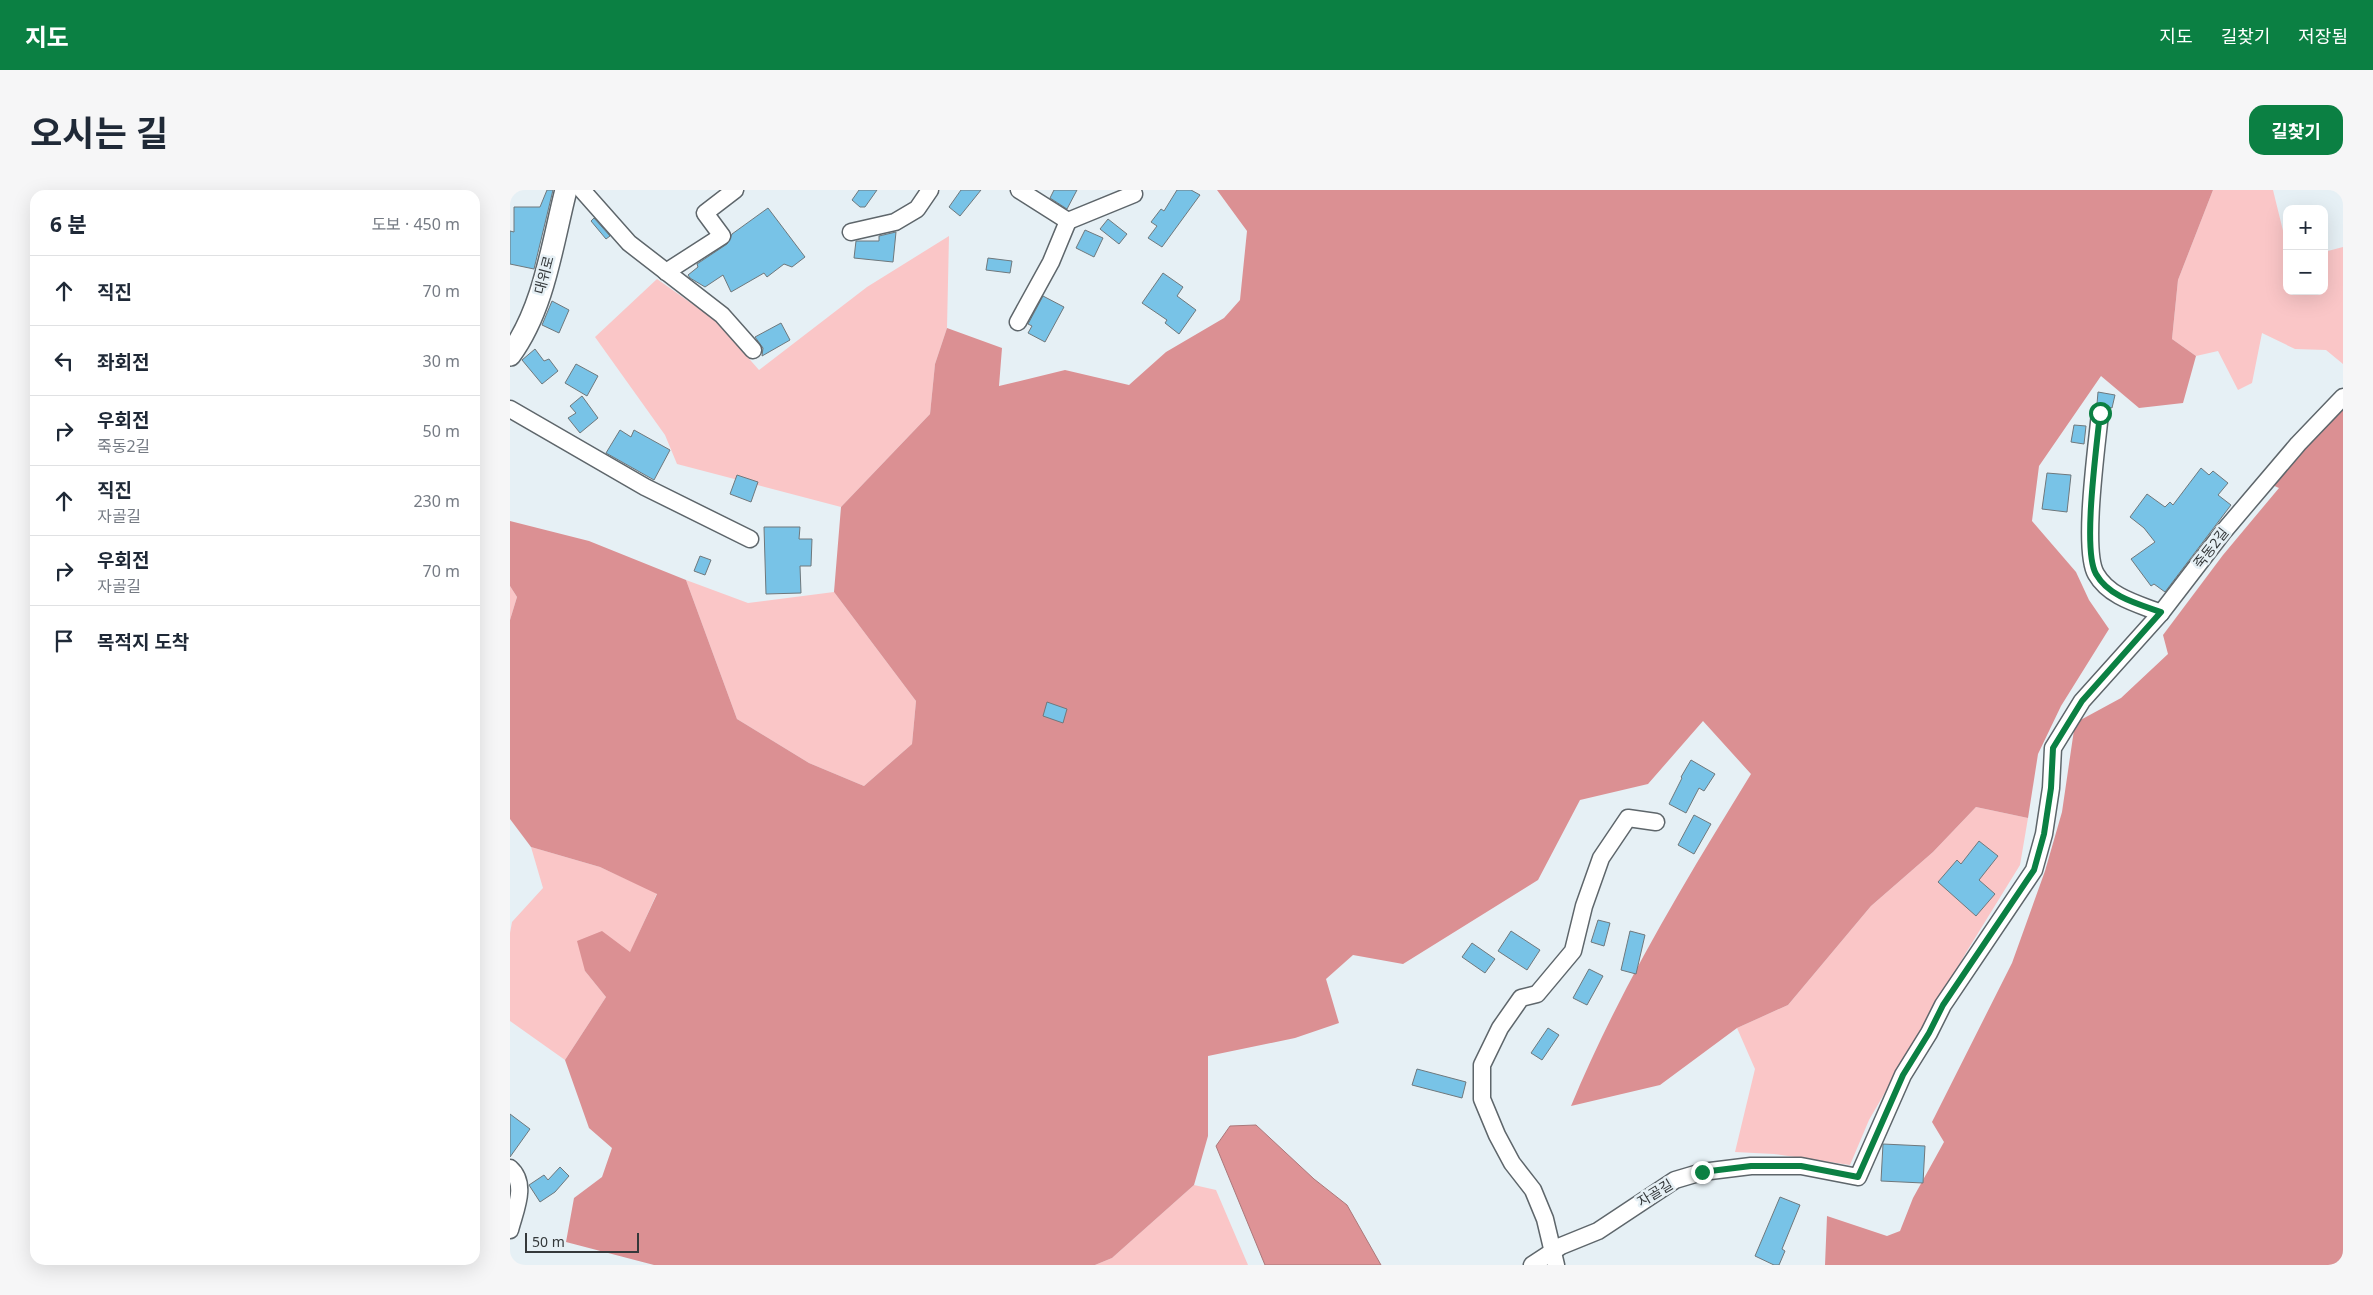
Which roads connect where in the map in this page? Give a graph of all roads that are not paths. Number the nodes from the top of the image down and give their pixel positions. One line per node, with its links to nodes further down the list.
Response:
1 (566, 190): 12 (main road, 대위로)
2 (582, 190): 9 (street)
3 (930, 190): 8 (street)
4 (1019, 190): 7 (street)
5 (730, 191): 9 (street)
6 (1134, 194): 7 (street)
7 (1068, 221): 10 (street)
8 (851, 232)
9 (666, 272): 11 (street)
10 (1018, 322)
11 (753, 350)
12 (510, 355)
13 (2343, 397): 17 (street, 죽동2길)
14 (510, 409): 16 (street)
15 (2100, 413): 17 (street)
16 (750, 540)
17 (2161, 612): 18 (street, 죽동2길)
18 (2082, 701): 22 (street, 자골길)
19 (1656, 822): 22 (street)
20 (510, 1168): 21 (street)
21 (510, 1230)
22 (1555, 1259): 23 (street, 자골길)
23 (1532, 1265)

